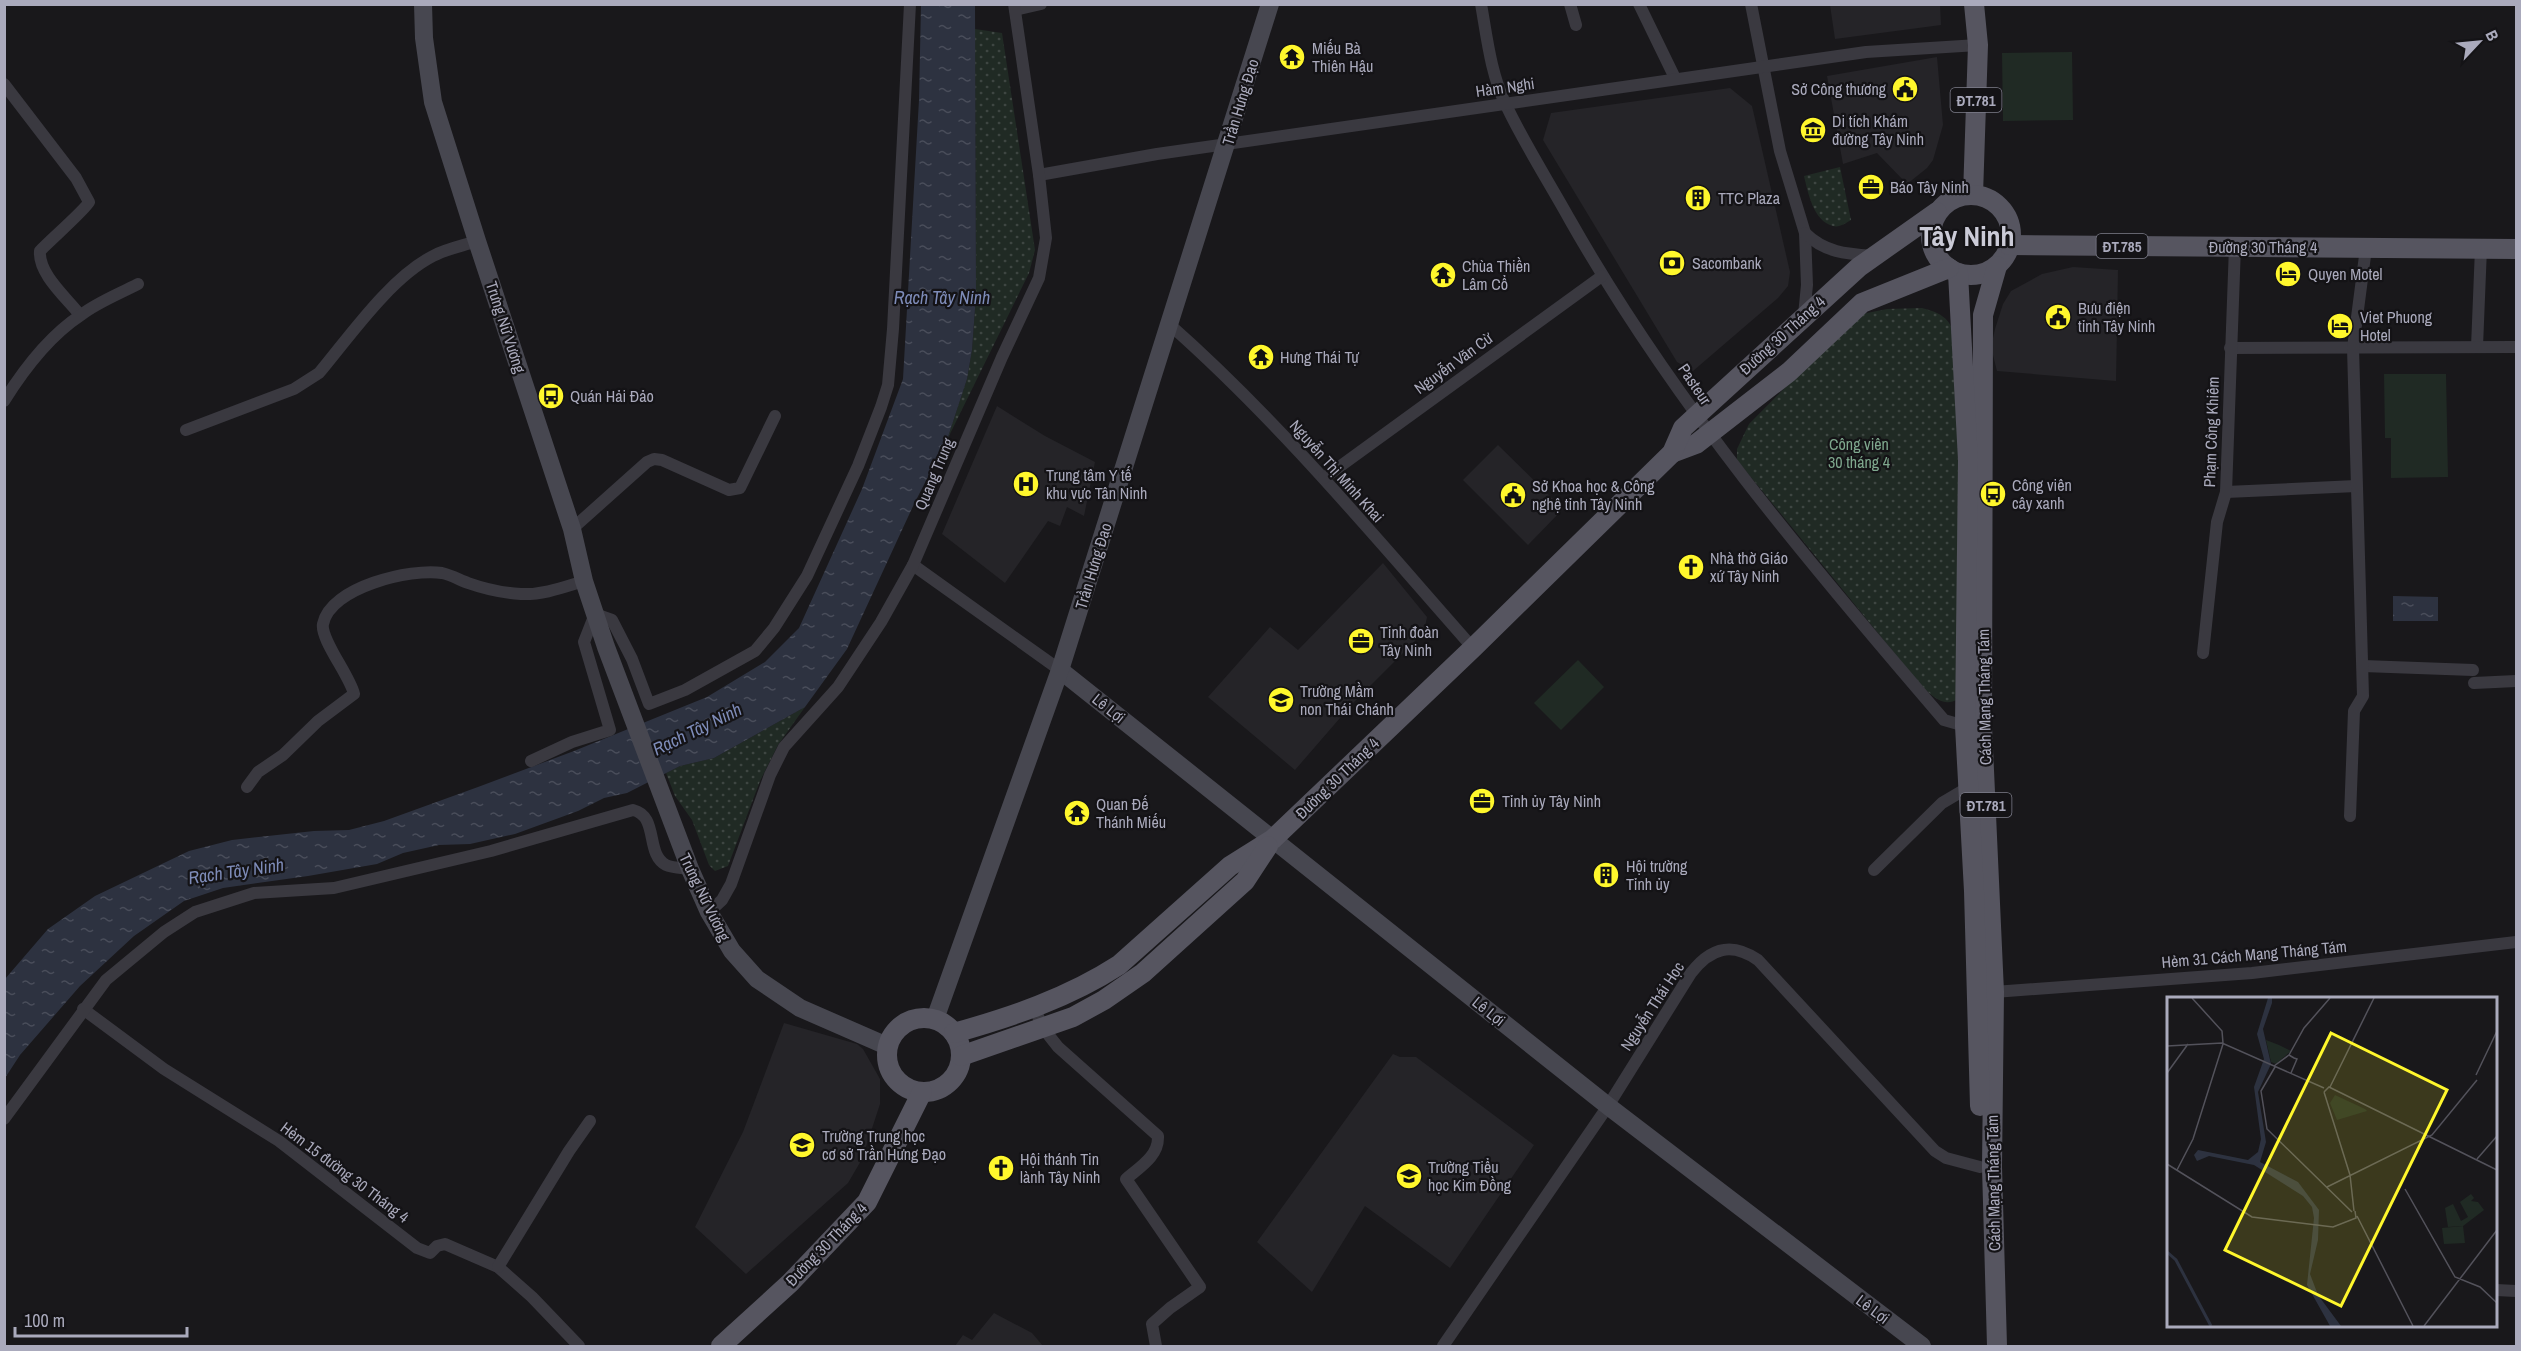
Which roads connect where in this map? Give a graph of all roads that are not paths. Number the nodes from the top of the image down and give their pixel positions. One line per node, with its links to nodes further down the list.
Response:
1 (423, 4): 22 (street, Trưng Nữ Vương)
2 (910, 4): 52 (street)
3 (1041, 4): 10 (street)
4 (1270, 4): 17 (street, Trần Hưng Đạo)
5 (1481, 4): 16 (street, Pasteur)
6 (1570, 4): 11 (street)
7 (1639, 4): 14 (street)
8 (1751, 4): 13 (street)
9 (1974, 4): 12 (main road, ĐT.781)
10 (1015, 7): 18 (street, Quang Trung)
11 (1576, 25)
12 (1978, 45): 13 (street, Hàm Nghi); 19 (main road, ĐT.781)
13 (1764, 66): 14 (street, Hàm Nghi); 21 (street)
14 (1675, 78): 16 (street, Hàm Nghi)
15 (4, 84): 33 (street)
16 (1505, 104): 17 (street, Hàm Nghi); 31 (street, Pasteur)
17 (1227, 144): 18 (street, Hàm Nghi); 35 (street, Trần Hưng Đạo)
18 (1039, 175): 50 (street, Quang Trung)
19 (1973, 195): 20 (main road); 23 (main road)
20 (1937, 212): 28 (main road, Đường 30 Tháng 4); 30 (main road)
21 (1805, 233): 28 (street); 34 (street)
22 (477, 241): 43 (street); 49 (street, Trưng Nữ Vương)
23 (2009, 245): 24 (main road, Đường 30 Tháng 4 / ĐT.785); 29 (main road)
24 (2235, 246): 25 (main road, Đường 30 Tháng 4 / ĐT.785); 38 (street, Phạm Công Khiêm)
25 (2366, 248): 26 (main road, Đường 30 Tháng 4 / ĐT.785); 39 (street)
26 (2481, 248): 27 (main road, Đường 30 Tháng 4 / ĐT.785); 36 (street)
27 (2517, 249)
28 (1875, 256): 34 (main road, Đường 30 Tháng 4)
29 (1997, 266): 30 (main road); 58 (main road, Cách Mạng Tháng Tám / ĐT.781)
30 (1953, 270): 44 (main road, Đường 30 Tháng 4); 58 (main road, Cách Mạng Tháng Tám / ĐT.781)
31 (1602, 276): 42 (street, Pasteur); 46 (street, Nguyễn Văn Cừ)
32 (138, 284): 33 (street)
33 (80, 315): 40 (street)
34 (1804, 315): 42 (main road, Đường 30 Tháng 4)
35 (1169, 324): 46 (street, Nguyễn Thị Minh Khai); 56 (street, Trần Hưng Đạo)
36 (2477, 347): 37 (street); 39 (street)
37 (2517, 347)
38 (2230, 348): 39 (street); 48 (street, Phạm Công Khiêm)
39 (2353, 348): 47 (street)
40 (4, 401)
41 (776, 416): 49 (street)
42 (1696, 416): 44 (street, Pasteur); 45 (main road, Đường 30 Tháng 4)
43 (186, 430)
44 (1709, 434): 45 (main road, Đường 30 Tháng 4); 58 (street, Pasteur)
45 (1672, 453): 53 (main road, Đường 30 Tháng 4)
46 (1324, 478): 53 (street, Nguyễn Thị Minh Khai)
47 (2356, 486): 48 (street); 55 (street)
48 (2226, 492): 54 (street, Phạm Công Khiêm)
49 (572, 529): 51 (street, Trưng Nữ Vương)
50 (913, 565): 56 (street); 66 (street, Quang Trung)
51 (584, 581): 52 (street, Trưng Nữ Vương); 61 (street)
52 (595, 614): 59 (street); 64 (street, Trưng Nữ Vương)
53 (1473, 648): 63 (main road, Đường 30 Tháng 4)
54 (2204, 652)
55 (2363, 666): 57 (street); 62 (street)
56 (1060, 670): 63 (street, Lê Lợi); 72 (street, Trần Hưng Đạo)
57 (2517, 681)
58 (1974, 726): 60 (main road, Cách Mạng Tháng Tám / ĐT.781)
59 (531, 760)
60 (1977, 786): 65 (street); 67 (main road, Cách Mạng Tháng Tám / ĐT.781)
61 (247, 787)
62 (2350, 816)
63 (1273, 839): 70 (main road, Đường 30 Tháng 4); 73 (main road); 78 (street, Lê Lợi)
64 (690, 869): 66 (street, Trưng Nữ Vương); 71 (street)
65 (1874, 870)
66 (709, 912): 75 (street, Trưng Nữ Vương)
67 (1984, 935): 69 (main road, Cách Mạng Tháng Tám / ĐT.781); 81 (main road, Cách Mạng Tháng Tám / ĐT.781)
68 (2517, 942): 69 (street, Hẻm 31 Cách Mạng Tháng Tám)
69 (1994, 992): 81 (main road, Cách Mạng Tháng Tám / ĐT.781)
70 (1034, 1007): 73 (street); 74 (main road, Đường 30 Tháng 4)
71 (83, 1009): 79 (street); 82 (street, Hẻm 15 đường 30 Tháng 4)
72 (935, 1019): 74 (main road); 75 (main road)
73 (1043, 1028): 76 (main road); 87 (street)
74 (954, 1033): 76 (main road)
75 (887, 1046): 77 (main road)
76 (960, 1056): 77 (main road)
77 (922, 1092): 86 (main road, Đường 30 Tháng 4)
78 (1608, 1106): 81 (street, Nguyễn Thái Học); 88 (street, Nguyễn Thái Học); 89 (street, Lê Lợi)
79 (4, 1119)
80 (590, 1121): 82 (street)
81 (1986, 1167): 90 (main road, Cách Mạng Tháng Tám / ĐT.781); 91 (main road, Cách Mạng Tháng Tám / ĐT.781)
82 (498, 1267): 85 (street, Hẻm 15 đường 30 Tháng 4)
83 (2497, 1290): 84 (street)
84 (2517, 1291)
85 (579, 1347)
86 (721, 1347)
87 (1156, 1347)
88 (1443, 1347)
89 (1922, 1347)
90 (1984, 1347)
91 (1997, 1347)

